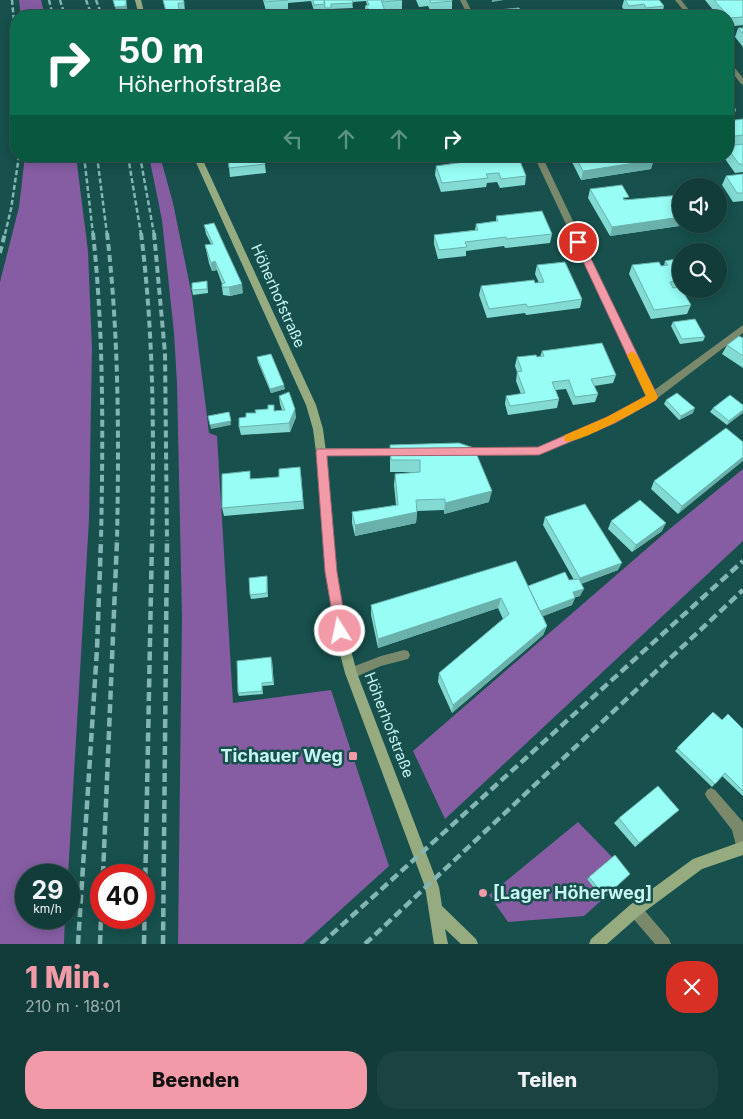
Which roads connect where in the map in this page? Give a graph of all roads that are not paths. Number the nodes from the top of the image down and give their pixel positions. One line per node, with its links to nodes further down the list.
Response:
1 (678, 0): 2 (street)
2 (686, 10)
3 (734, 71): 4 (street)
4 (743, 83)
5 (200, 162): 10 (street, Höherhofstraße)
6 (541, 162): 8 (street)
7 (743, 328): 8 (street)
8 (652, 397): 9 (street)
9 (450, 451)
10 (321, 452): 11 (street); 13 (street, Höherhofstraße)
11 (410, 452)
12 (404, 655): 13 (street)
13 (351, 673): 16 (street, Höherhofstraße)
14 (711, 794): 15 (street)
15 (743, 848): 17 (street)
16 (436, 910): 18 (street, Höherhofstraße); 19 (street)
17 (635, 910): 20 (street); 21 (street)
18 (441, 944)
19 (472, 944)
20 (596, 944)
21 (664, 944)

